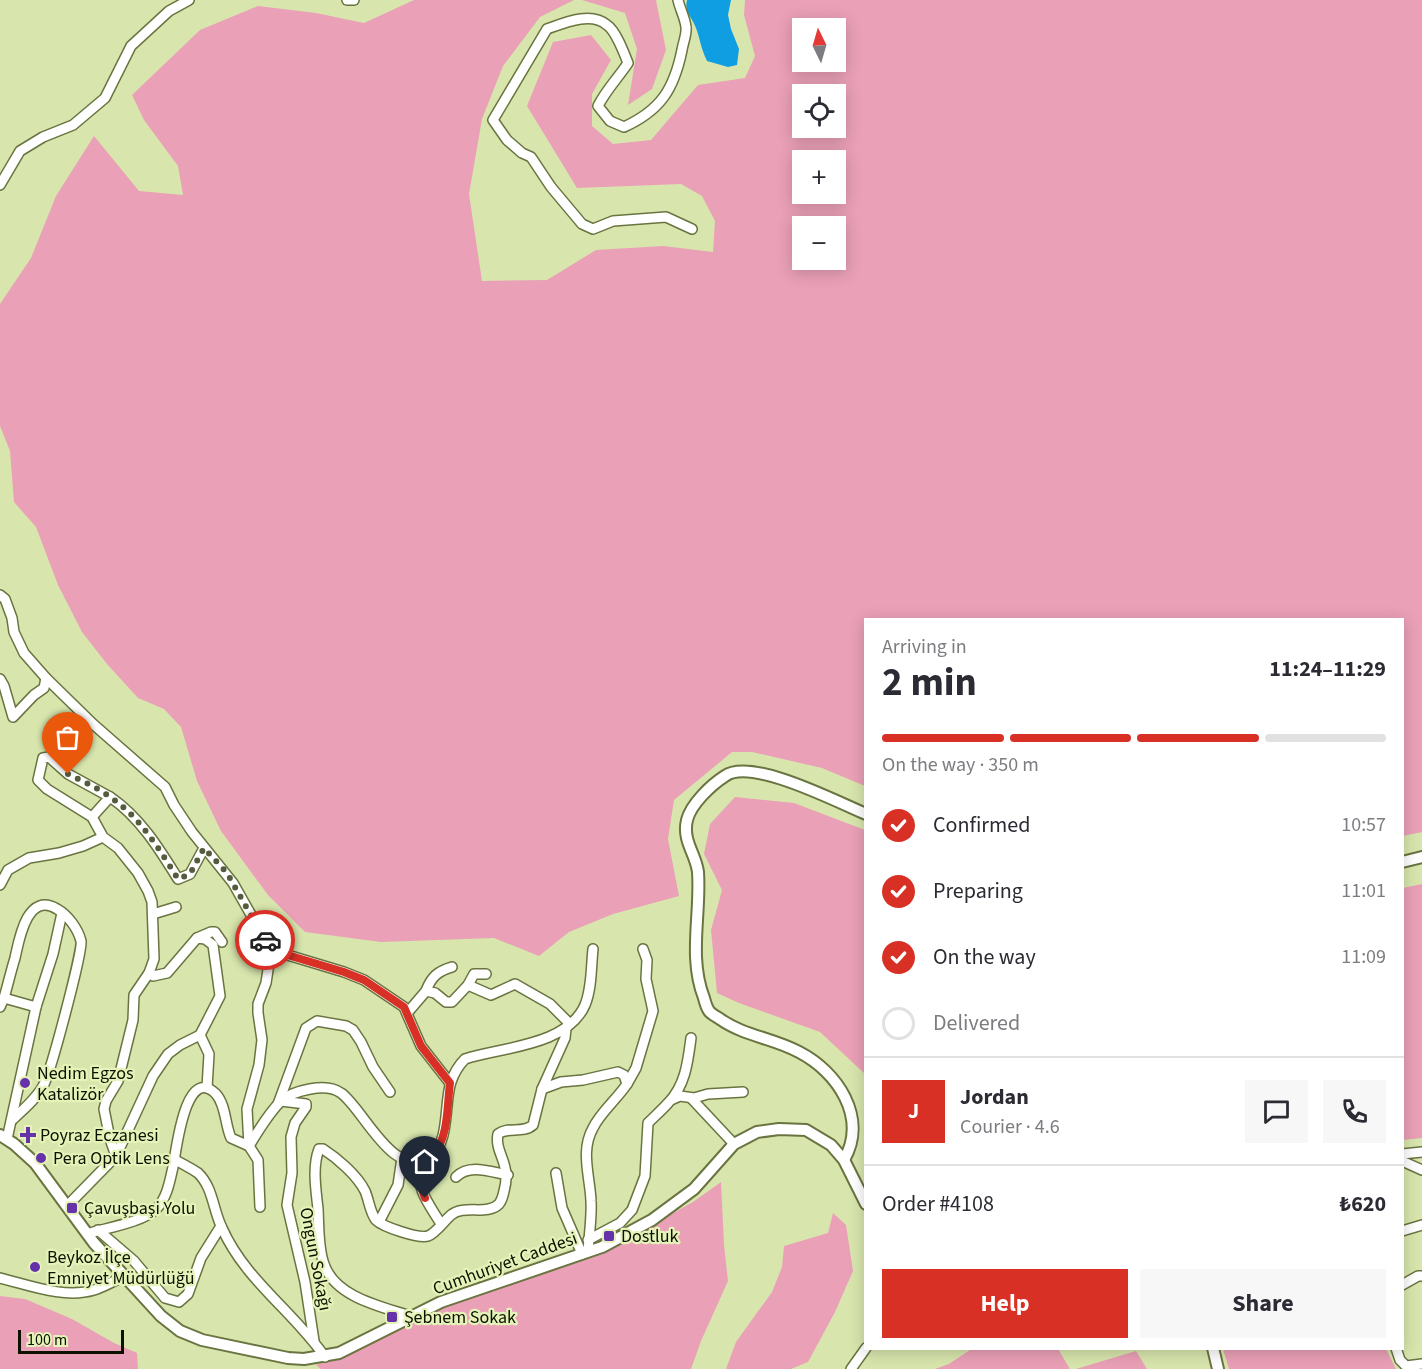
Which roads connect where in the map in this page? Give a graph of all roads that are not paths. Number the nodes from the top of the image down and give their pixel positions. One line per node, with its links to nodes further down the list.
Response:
1 (189, 0): 5 (street)
2 (347, 0): 3 (street)
3 (354, 0)
4 (678, 0): 6 (street)
5 (0, 185)
6 (692, 230)
7 (0, 595): 8 (street)
8 (46, 678): 9 (street); 14 (street)
9 (0, 679)
10 (110, 797): 12 (street); 12 (street); 14 (street)
11 (864, 813): 55 (main road)
12 (92, 817): 13 (street)
13 (103, 837): 17 (street); 20 (street)
14 (204, 848): 25 (street)
15 (1422, 857): 16 (main road)
16 (1404, 862)
17 (0, 885)
18 (176, 907): 20 (street)
19 (62, 913): 31 (street); 32 (street); 46 (street)
20 (153, 914): 27 (street)
21 (197, 938): 22 (street); 27 (street); 35 (street)
22 (222, 942)
23 (593, 949): 34 (street)
24 (643, 949): 38 (street)
25 (271, 950): 33 (street); 49 (street)
26 (452, 967): 30 (street)
27 (149, 973): 52 (street)
28 (486, 974): 29 (street)
29 (468, 986): 30 (street); 34 (street)
30 (426, 992): 33 (street)
31 (2, 1002): 32 (street)
32 (36, 1007): 46 (street)
33 (408, 1012): 37 (street)
34 (568, 1026): 37 (street); 40 (street)
35 (200, 1035): 39 (street); 52 (street)
36 (691, 1038): 44 (street)
37 (450, 1083): 56 (street)
38 (627, 1084): 40 (street); 71 (street)
39 (207, 1088): 49 (street); 54 (street)
40 (542, 1089): 60 (street)
41 (390, 1092): 45 (street)
42 (743, 1092): 43 (street)
43 (691, 1098): 44 (street); 48 (street)
44 (671, 1100): 71 (street)
45 (279, 1103): 49 (street); 53 (street); 78 (street, Ongun Sokağı)
46 (12, 1120): 47 (street)
47 (4, 1137): 63 (main road, Cumhuriyet Caddesi)
48 (734, 1144): 55 (main road, Cumhuriyet Caddesi); 72 (main road, Cumhuriyet Caddesi)
49 (249, 1146): 64 (street)
50 (1422, 1152): 51 (street)
51 (1404, 1154)
52 (116, 1156): 63 (street)
53 (402, 1158): 56 (street); 65 (street)
54 (174, 1159): 68 (street); 70 (street)
55 (844, 1160): 62 (main road, Cumhuriyet Caddesi)
56 (420, 1161): 66 (street)
57 (1404, 1162): 58 (street)
58 (1422, 1170)
59 (556, 1173): 72 (street)
60 (508, 1175): 61 (street); 66 (street)
61 (456, 1177)
62 (864, 1199)
63 (68, 1205): 70 (main road, Cumhuriyet Caddesi)
64 (260, 1207)
65 (379, 1222): 66 (street); 77 (street)
66 (441, 1224)
67 (1422, 1225): 69 (street)
68 (221, 1226): 70 (street); 78 (street)
69 (1404, 1231)
70 (92, 1232): 73 (main road, Cumhuriyet Caddesi)
71 (588, 1240): 72 (street)
72 (585, 1253): 77 (main road, Cumhuriyet Caddesi)
73 (124, 1276): 75 (street); 82 (main road, Cumhuriyet Caddesi)
74 (1422, 1276): 76 (street)
75 (0, 1278)
76 (1404, 1284)
77 (413, 1317): 82 (main road, Cumhuriyet Caddesi)
78 (314, 1341): 82 (street)
79 (865, 1350): 84 (street)
80 (1213, 1350): 85 (main road)
81 (1397, 1350): 83 (street)
82 (325, 1357)
83 (1422, 1364)
84 (851, 1369)
85 (1218, 1369)

